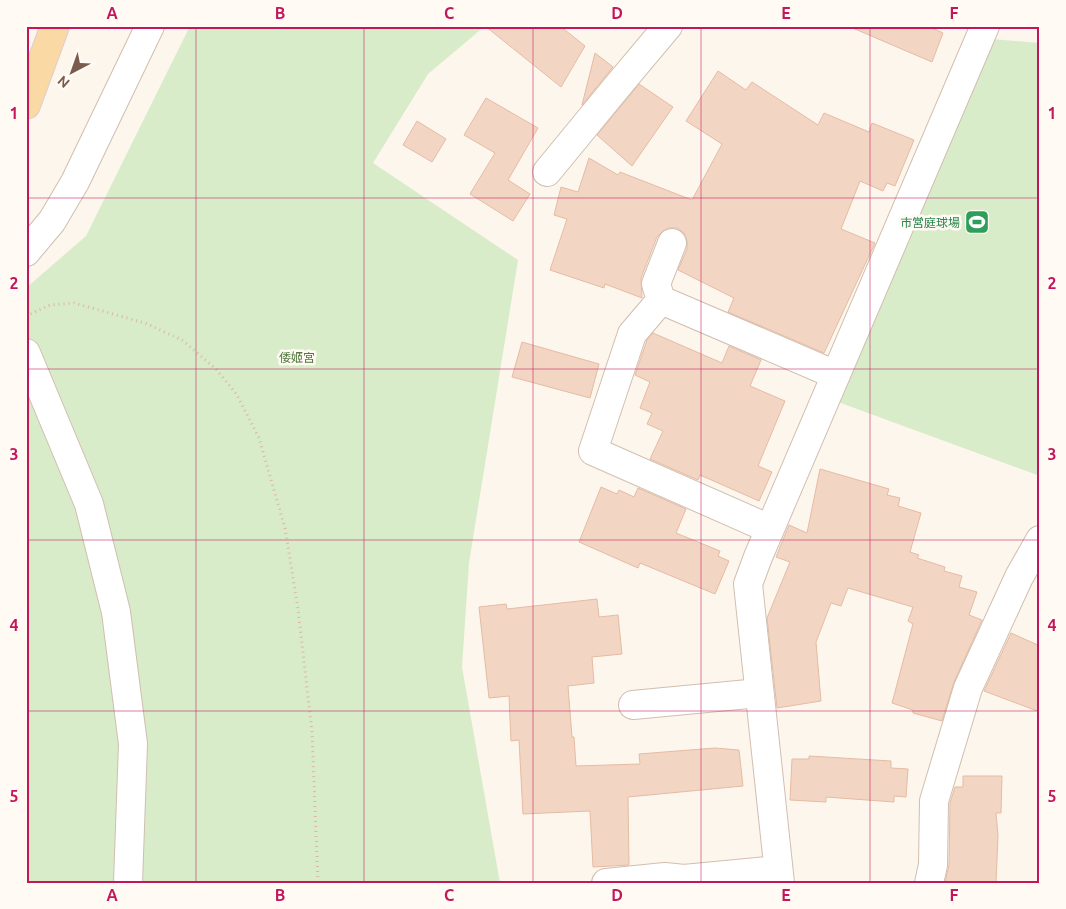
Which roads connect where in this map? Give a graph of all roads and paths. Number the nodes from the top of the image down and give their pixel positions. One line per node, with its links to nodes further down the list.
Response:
1 (55, 26): 5 (main road)
2 (150, 26): 8 (street)
3 (668, 26): 6 (street)
4 (985, 26): 12 (street)
5 (26, 105)
6 (548, 172)
7 (672, 243): 9 (street)
8 (26, 252)
9 (661, 300): 12 (street); 13 (street)
10 (26, 316): 20 (path)
11 (26, 353): 19 (street)
12 (836, 375): 13 (street)
13 (770, 528): 15 (street)
14 (1040, 540): 22 (street)
15 (759, 692): 16 (street); 17 (street)
16 (632, 705)
17 (779, 876): 18 (street)
18 (684, 881): 21 (street)
19 (128, 883)
20 (318, 883)
21 (606, 883)
22 (928, 883)

